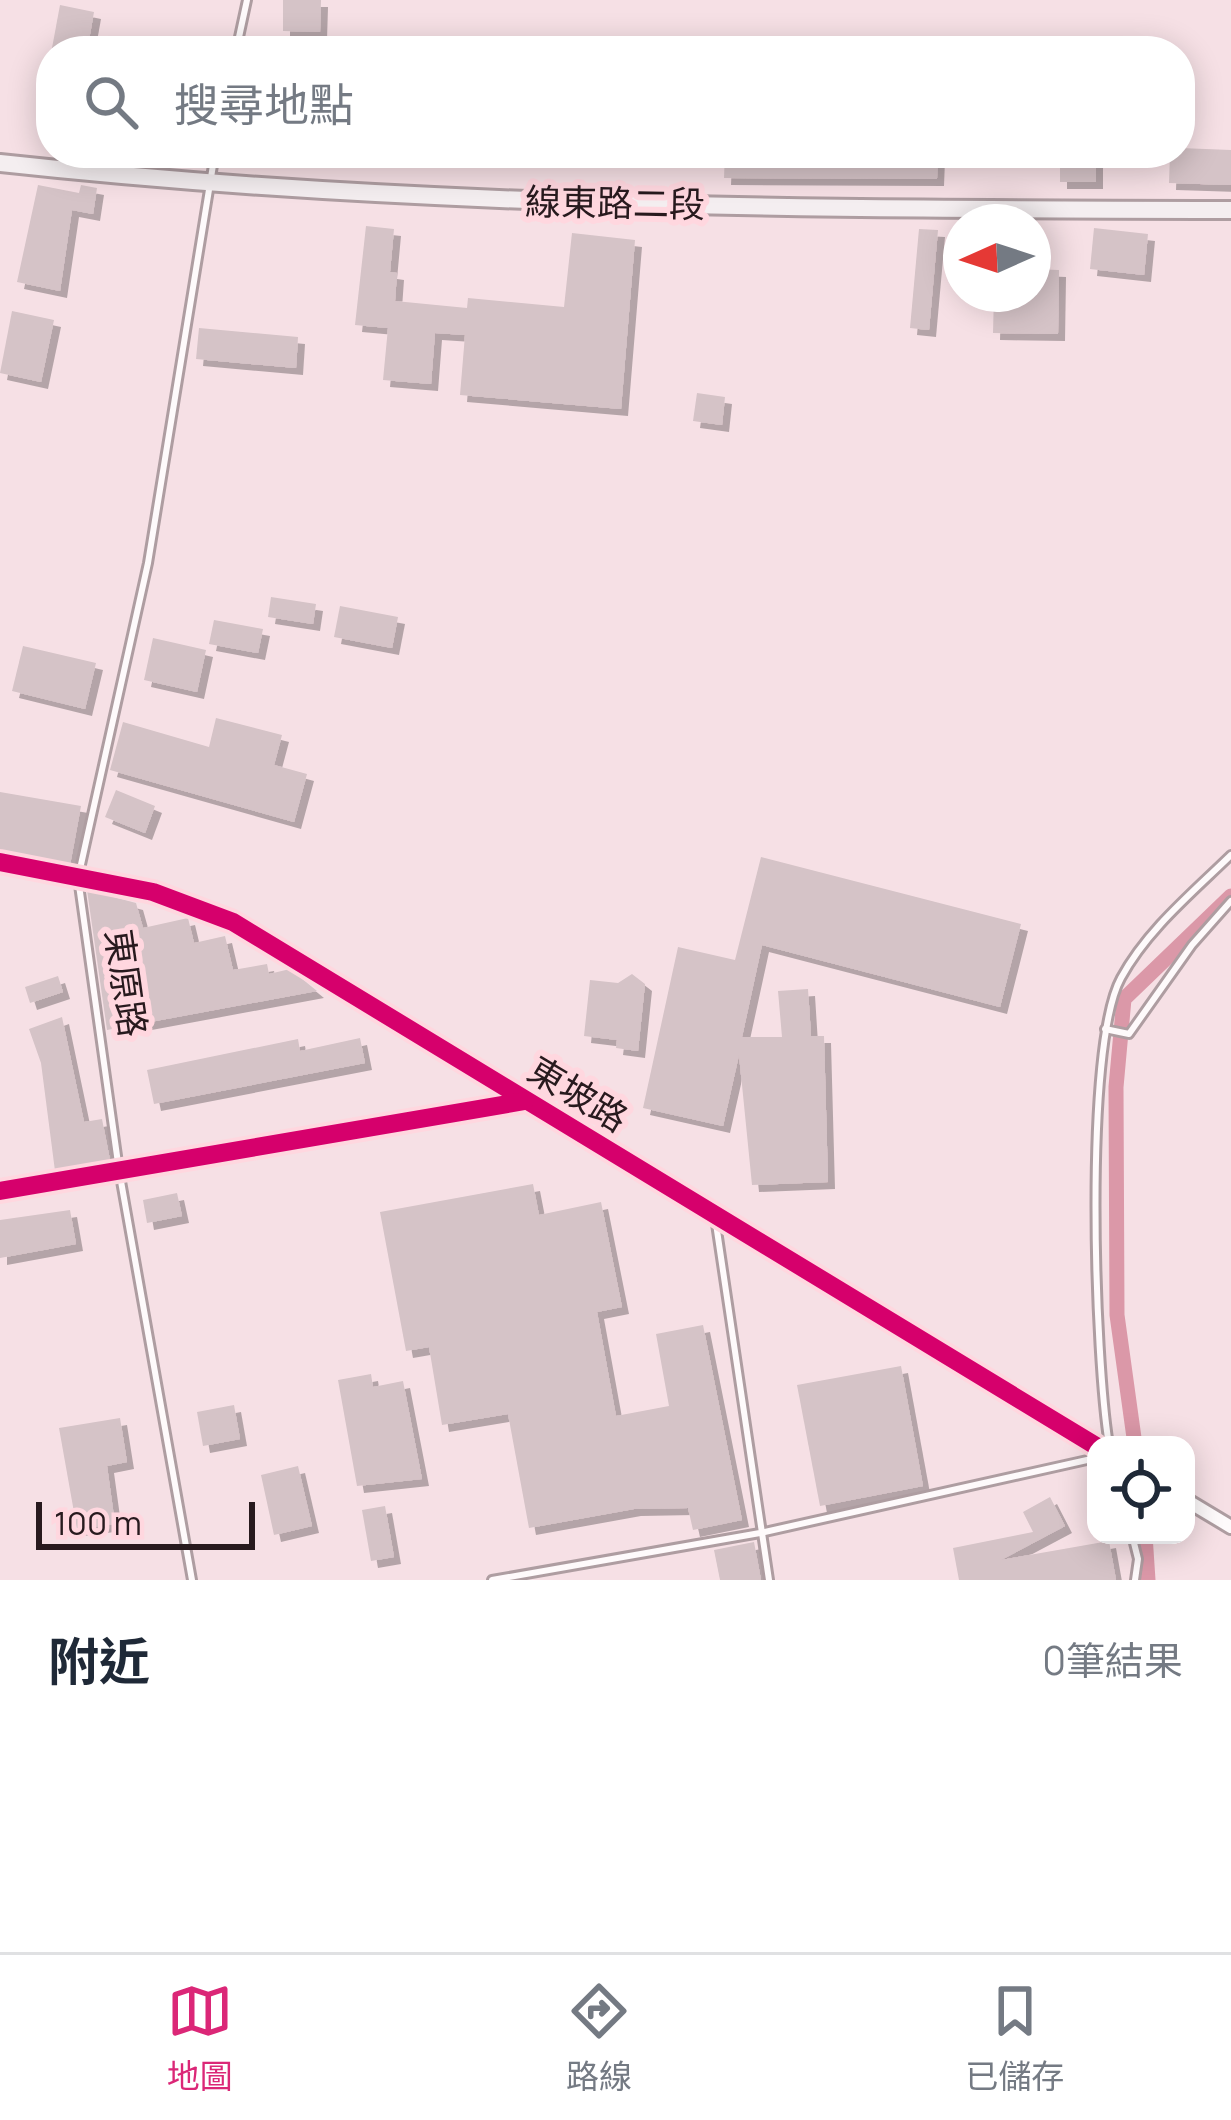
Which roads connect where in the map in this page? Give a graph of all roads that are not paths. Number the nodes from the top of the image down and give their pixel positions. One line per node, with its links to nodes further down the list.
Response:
1 (247, 0): 2 (lane)
2 (239, 36)
3 (0, 164): 4 (main road, 線東路二段)
4 (36, 168)
5 (39, 168): 7 (main road, 線東路二段)
6 (211, 168): 7 (lane, 東原路)
7 (206, 185): 8 (main road, 線東路二段); 11 (lane, 東原路)
8 (1231, 210)
9 (1231, 855): 13 (lane)
10 (0, 862): 11 (street, 東坡路)
11 (78, 878): 14 (street, 東坡路); 15 (lane, 東原路)
12 (1231, 901): 13 (lane)
13 (1105, 1029): 18 (lane)
14 (525, 1101): 15 (street); 17 (street, 東坡路)
15 (119, 1170): 16 (street); 25 (lane, 東原路)
16 (0, 1191)
17 (716, 1217): 19 (street, 東坡路); 23 (lane)
18 (1108, 1436)
19 (1087, 1441)
20 (1087, 1460): 23 (lane)
21 (1195, 1505): 22 (street)
22 (1231, 1527)
23 (760, 1532): 26 (lane); 27 (lane)
24 (1134, 1544): 28 (lane)
25 (192, 1580)
26 (493, 1580)
27 (769, 1580)
28 (1135, 1580)

